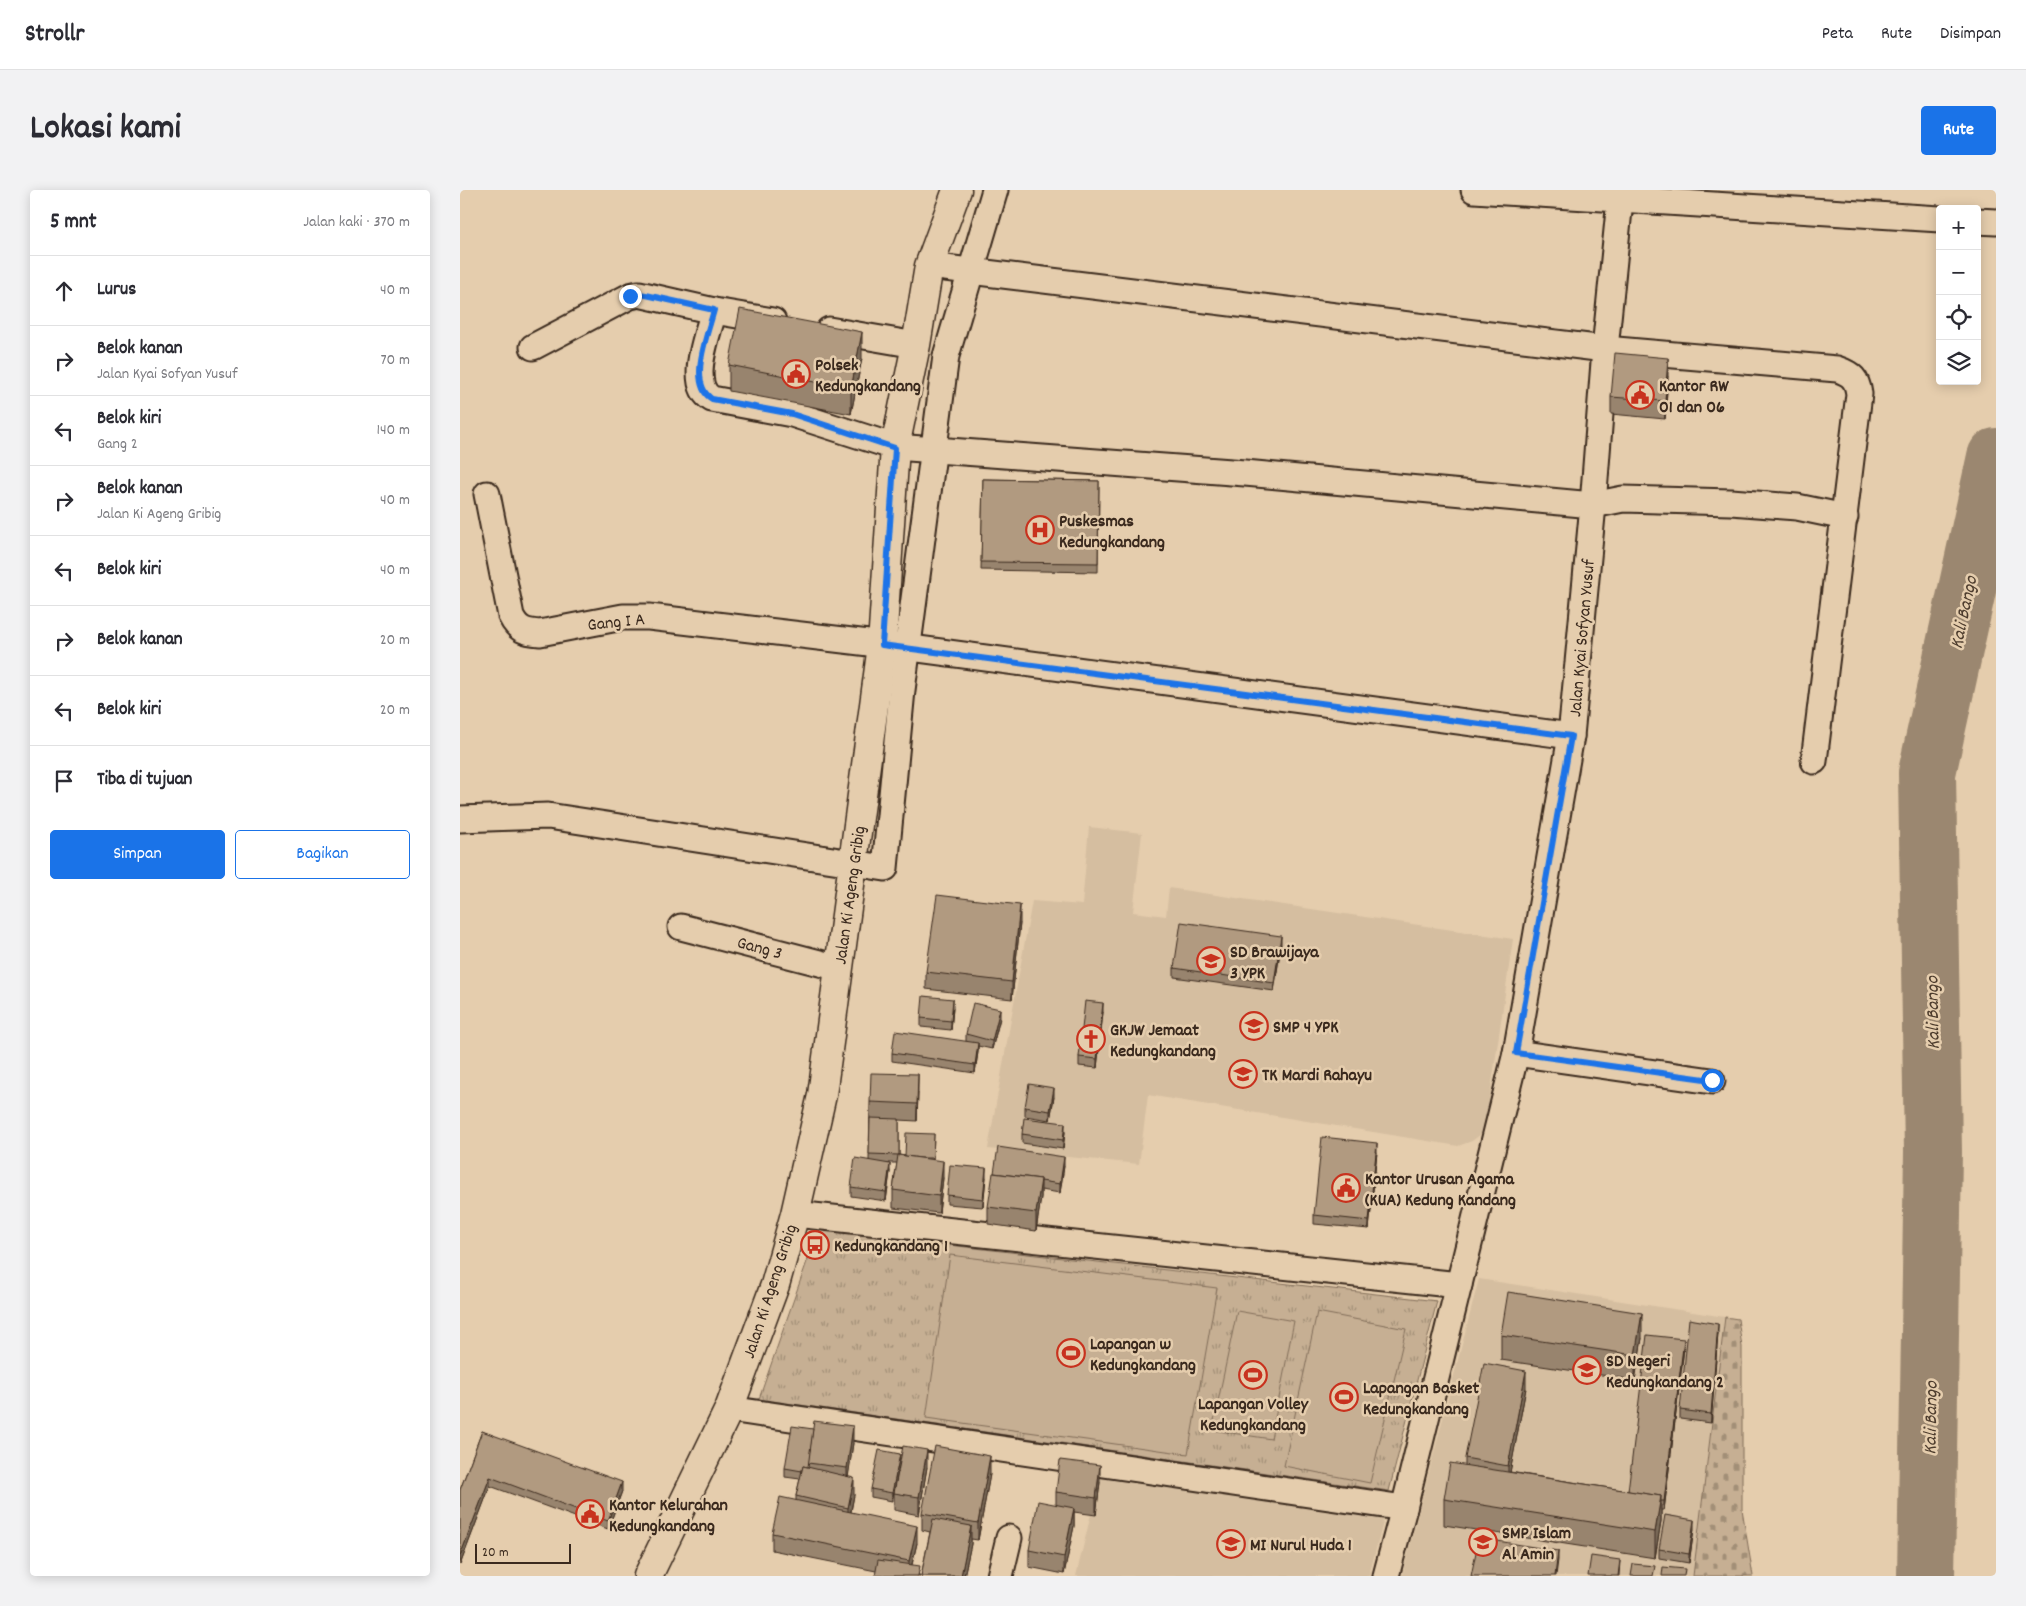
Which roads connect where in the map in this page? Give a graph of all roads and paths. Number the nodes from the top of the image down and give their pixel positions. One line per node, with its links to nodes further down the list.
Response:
1 (956, 190): 8 (main road, Jalan Ki Ageng Gribig)
2 (995, 190): 20 (street)
3 (1474, 190): 5 (street)
4 (1621, 190): 12 (street, Jalan Kyai Sofyan Yusuf)
5 (1936, 219)
6 (1981, 221): 7 (street)
7 (1996, 222)
8 (929, 266): 10 (main road, Jalan Ki Ageng Gribig); 12 (street)
9 (714, 310): 10 (street); 11 (street); 13 (street)
10 (916, 345): 13 (main road, Jalan Ki Ageng Gribig)
11 (532, 346)
12 (1605, 349): 15 (street, Jalan Kyai Sofyan Yusuf); 16 (street)
13 (895, 448): 15 (street); 17 (main road, Jalan Ki Ageng Gribig)
14 (487, 494): 17 (street, Gang I A)
15 (1593, 505): 16 (street); 18 (street, Jalan Kyai Sofyan Yusuf)
16 (1844, 517): 19 (street)
17 (882, 645): 18 (street, Gang I A); 22 (main road, Jalan Ki Ageng Gribig)
18 (1571, 736): 23 (street, Jalan Kyai Sofyan Yusuf)
19 (1814, 761)
20 (460, 820)
21 (681, 927): 22 (street, Gang 3)
22 (839, 968): 25 (main road, Jalan Ki Ageng Gribig)
23 (1516, 1053): 24 (street); 26 (street, Jalan Kyai Sofyan Yusuf)
24 (1712, 1080)
25 (795, 1214): 26 (street); 27 (main road, Jalan Ki Ageng Gribig)
26 (1459, 1285): 28 (street, Jalan Kyai Sofyan Yusuf)
27 (729, 1409): 28 (street); 30 (main road, Jalan Ki Ageng Gribig)
28 (1404, 1508): 32 (street, Jalan Kyai Sofyan Yusuf)
29 (1009, 1538): 31 (street)
30 (648, 1576)
31 (1000, 1576)
32 (1386, 1576)

